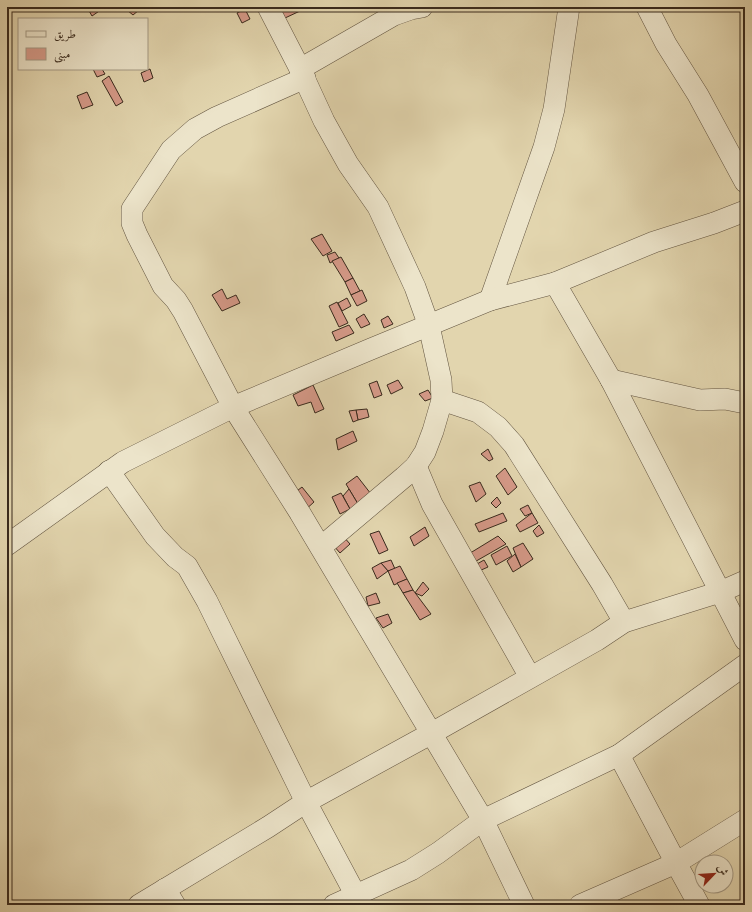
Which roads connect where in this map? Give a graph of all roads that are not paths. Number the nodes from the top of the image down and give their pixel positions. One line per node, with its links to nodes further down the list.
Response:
1 (268, 7): 5 (street)
2 (422, 7): 5 (street)
3 (569, 7): 9 (street)
4 (647, 7): 6 (street)
5 (302, 73): 10 (street); 14 (street)
6 (745, 182)
7 (745, 211): 8 (street)
8 (555, 283): 9 (street); 11 (street)
9 (490, 300): 10 (street)
10 (429, 326): 12 (street); 14 (street)
11 (611, 380): 13 (street); 20 (street)
12 (442, 400): 15 (street); 21 (street)
13 (745, 403)
14 (233, 408): 16 (street); 18 (street)
15 (416, 466): 18 (street); 24 (street)
16 (110, 471): 17 (street); 27 (street)
17 (7, 545)
18 (321, 547): 25 (street)
19 (745, 581): 20 (street)
20 (720, 592): 21 (street); 22 (street)
21 (624, 622): 24 (street)
22 (745, 640)
23 (745, 665): 26 (street)
24 (530, 677): 25 (street)
25 (432, 733): 27 (street); 28 (street)
26 (619, 755): 28 (street); 30 (street)
27 (306, 802): 31 (street); 32 (street)
28 (483, 820): 32 (street); 35 (street)
29 (745, 820): 30 (street)
30 (676, 863): 36 (street); 37 (street)
31 (170, 897): 33 (street)
32 (358, 900): 34 (street)
33 (139, 905)
34 (334, 905)
35 (524, 905)
36 (580, 905)
37 (699, 905)

